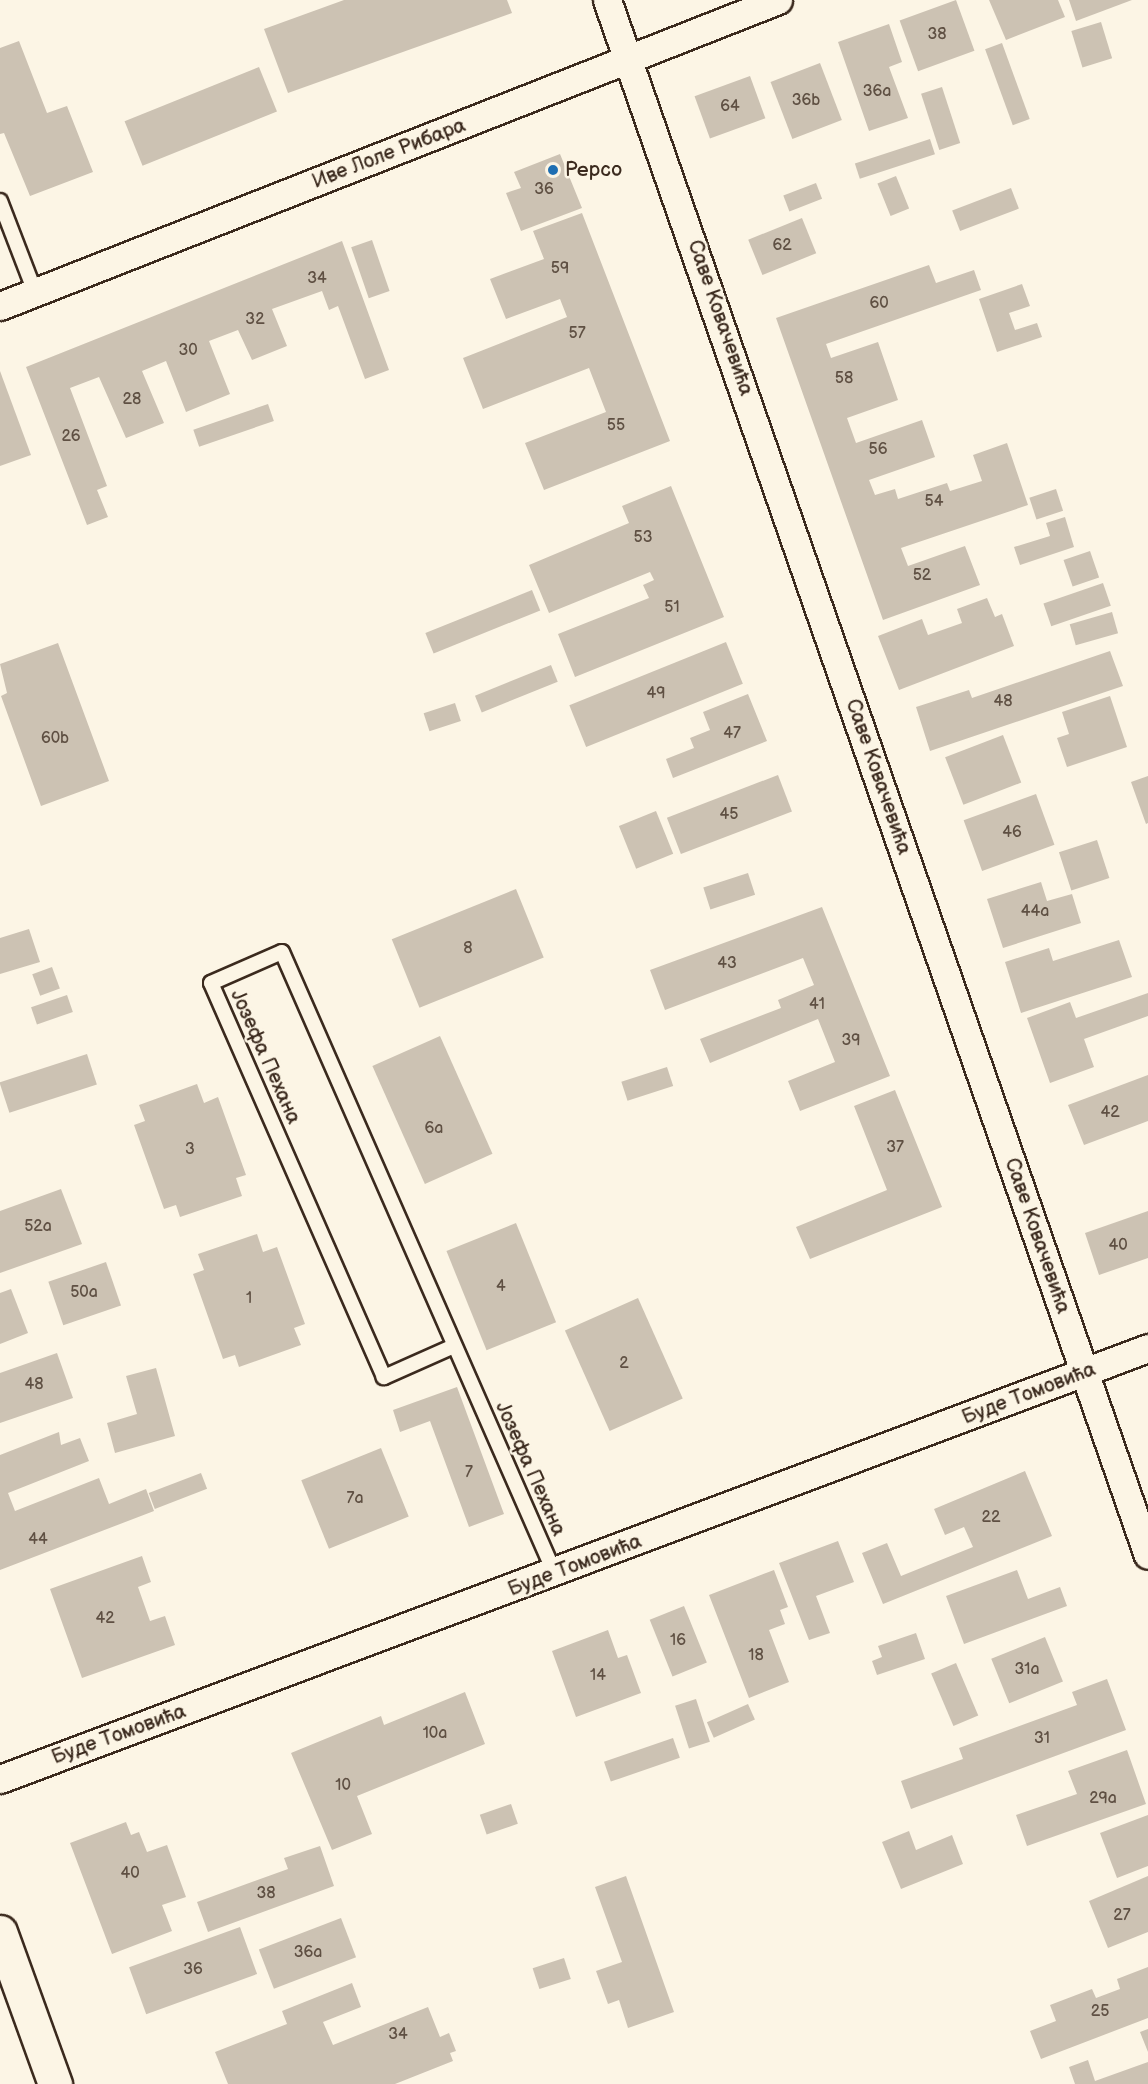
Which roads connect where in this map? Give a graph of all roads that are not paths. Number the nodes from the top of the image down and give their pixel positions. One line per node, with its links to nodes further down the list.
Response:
1 (607, 0): 3 (street, Саве Ковачевића)
2 (778, 0): 3 (street, Иве Лоле Рибара)
3 (630, 60): 5 (street, Иве Лоле Рибара); 9 (street, Саве Ковачевића)
4 (0, 201): 5 (lane)
5 (34, 292): 6 (street, Иве Лоле Рибара)
6 (0, 306)
7 (454, 1346): 7 (lane, Јозефа Пехана); 11 (lane, Јозефа Пехана)
8 (1148, 1348): 9 (street, Буде Томовића)
9 (1084, 1373): 10 (street, Саве Ковачевића); 11 (street, Буде Томовића)
10 (1148, 1554)
11 (555, 1574): 12 (street, Буде Томовића)
12 (0, 1779)
13 (0, 1932): 14 (street)
14 (55, 2084)

